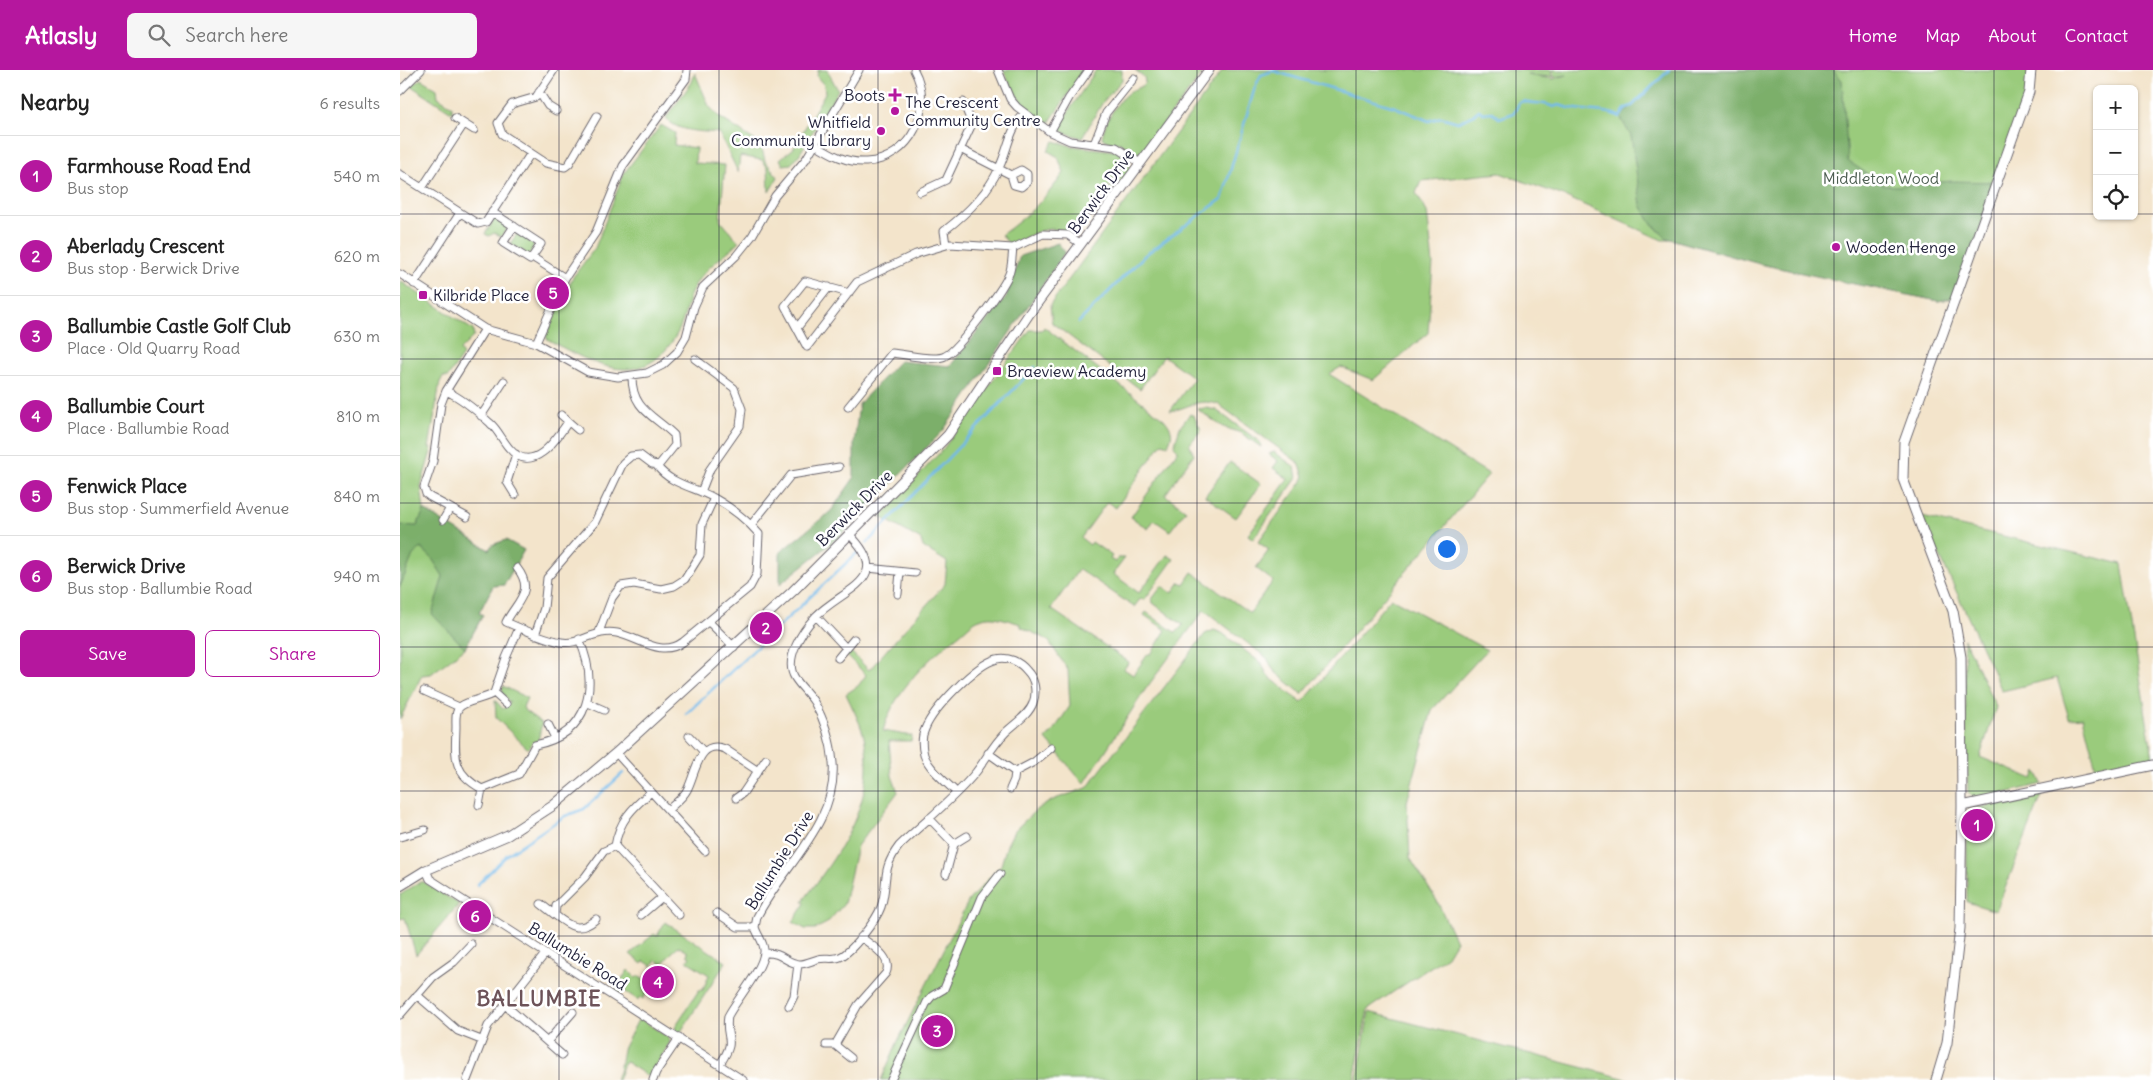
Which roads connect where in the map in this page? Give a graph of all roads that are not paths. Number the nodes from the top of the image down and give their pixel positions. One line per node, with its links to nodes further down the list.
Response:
1 (554, 70): 12 (street)
2 (688, 70): 39 (street)
3 (858, 70): 21 (street)
4 (914, 70): 21 (street)
5 (998, 70): 15 (street)
6 (1089, 70): 20 (street)
7 (1209, 70): 25 (street, Berwick Drive)
8 (2031, 70): 104 (street)
9 (419, 73): 11 (street)
10 (1134, 78): 22 (street)
11 (400, 91)
12 (540, 92): 14 (street); 24 (street)
13 (962, 102): 23 (street)
14 (556, 111)
15 (1024, 113): 20 (street); 26 (street)
16 (597, 116): 24 (street)
17 (455, 118): 18 (street)
18 (464, 124): 19 (street); 29 (street)
19 (474, 130)
20 (1050, 132): 22 (street)
21 (816, 144): 47 (street)
22 (1094, 144): 25 (street)
23 (960, 149): 26 (street); 30 (street)
24 (531, 153): 31 (street)
25 (1140, 162): 34 (street, Berwick Drive)
26 (999, 169): 28 (street); 35 (street)
27 (400, 174): 29 (street)
28 (1011, 175)
29 (422, 188): 32 (street)
30 (920, 192)
31 (492, 212): 32 (street); 33 (street)
32 (460, 213): 40 (street)
33 (514, 226): 37 (street); 37 (street)
34 (1081, 244): 36 (street); 65 (street, Berwick Drive)
35 (946, 245): 36 (street); 42 (street)
36 (1013, 248): 50 (street)
37 (532, 257): 39 (street)
38 (400, 274): 40 (street)
39 (565, 278): 45 (street)
40 (414, 284): 44 (street)
41 (829, 287): 42 (street); 43 (street); 43 (street)
42 (849, 293): 43 (street)
43 (797, 328)
44 (485, 329): 45 (street); 49 (street)
45 (536, 343): 47 (street)
46 (695, 359): 58 (street)
47 (632, 377): 56 (street)
48 (504, 382): 52 (street)
49 (446, 391): 52 (street); 61 (street)
50 (848, 407)
51 (560, 414): 53 (street)
52 (481, 416): 55 (street)
53 (568, 422): 54 (street); 55 (street)
54 (578, 430)
55 (516, 454): 59 (street)
56 (657, 466): 58 (street); 75 (street)
57 (839, 466): 64 (street)
58 (700, 492): 60 (street)
59 (515, 495)
60 (714, 498): 64 (street); 74 (street)
61 (450, 508): 62 (street); 63 (street)
62 (467, 517)
63 (443, 520)
64 (751, 525): 72 (street)
65 (849, 534): 67 (street); 78 (street, Berwick Drive)
66 (517, 568): 73 (street)
67 (868, 568): 68 (street); 71 (street, Ballumbie Drive)
68 (900, 572): 69 (street); 70 (street)
69 (914, 573)
70 (898, 594)
71 (816, 616): 79 (street); 124 (street, Ballumbie Drive)
72 (709, 622): 74 (street); 78 (street)
73 (519, 628): 75 (street); 82 (street)
74 (599, 632): 76 (street)
75 (535, 635): 76 (street)
76 (579, 639): 83 (street)
77 (854, 639): 79 (street)
78 (734, 647): 92 (street, Berwick Drive)
79 (846, 648): 80 (street)
80 (838, 658)
81 (424, 691): 85 (street)
82 (494, 693): 84 (street); 85 (street)
83 (588, 703): 86 (street); 89 (street)
84 (506, 704)
85 (459, 707): 98 (street)
86 (604, 710)
87 (548, 724): 89 (street)
88 (689, 736): 91 (street)
89 (555, 738): 98 (street)
90 (1051, 748): 97 (street)
91 (703, 751): 96 (street); 105 (street)
92 (616, 753): 100 (street); 113 (street, Berwick Drive)
93 (988, 753): 97 (street); 101 (street); 101 (street)
94 (766, 759): 96 (street)
95 (2153, 765): 104 (street)
96 (758, 771): 102 (street)
97 (1015, 772): 99 (street)
98 (482, 789): 103 (street)
99 (1010, 789)
100 (651, 792): 105 (street); 111 (street)
101 (956, 792): 106 (street)
102 (736, 798)
103 (479, 805)
104 (1962, 806): 147 (street)
105 (668, 810): 112 (street)
106 (928, 818): 110 (street); 125 (street)
107 (425, 830): 109 (street)
108 (967, 836): 110 (street)
109 (400, 837)
110 (954, 844): 114 (street)
111 (614, 846): 117 (street); 120 (street)
112 (705, 851)
113 (426, 870): 116 (street); 128 (street, Ballumbie Road)
114 (946, 874)
115 (1000, 874): 146 (street)
116 (400, 886)
117 (662, 898): 121 (street); 122 (street)
118 (541, 904): 120 (street)
119 (717, 913): 124 (street, Ballumbie Drive)
120 (555, 915): 123 (street)
121 (641, 915)
122 (679, 915)
123 (596, 919)
124 (755, 926): 127 (street, Ballumbie Drive)
125 (860, 937): 129 (street); 139 (street)
126 (471, 944): 130 (street)
127 (765, 953): 129 (street); 142 (street)
128 (545, 954): 131 (street); 135 (street, Ballumbie Road)
129 (798, 964): 132 (street)
130 (417, 995): 134 (street); 136 (street)
131 (506, 1005): 136 (street); 137 (street)
132 (789, 1006)
133 (573, 1012): 137 (street)
134 (400, 1015)
135 (679, 1038): 142 (street, Ballumbie Road); 144 (street)
136 (481, 1040): 143 (street)
137 (547, 1042): 140 (street)
138 (826, 1045): 139 (street)
139 (835, 1045): 141 (street)
140 (562, 1055)
141 (851, 1058)
142 (720, 1064): 145 (street, Ballumbie Road)
143 (467, 1080)
144 (654, 1080)
145 (743, 1080)
146 (891, 1080)
147 (1936, 1080)

